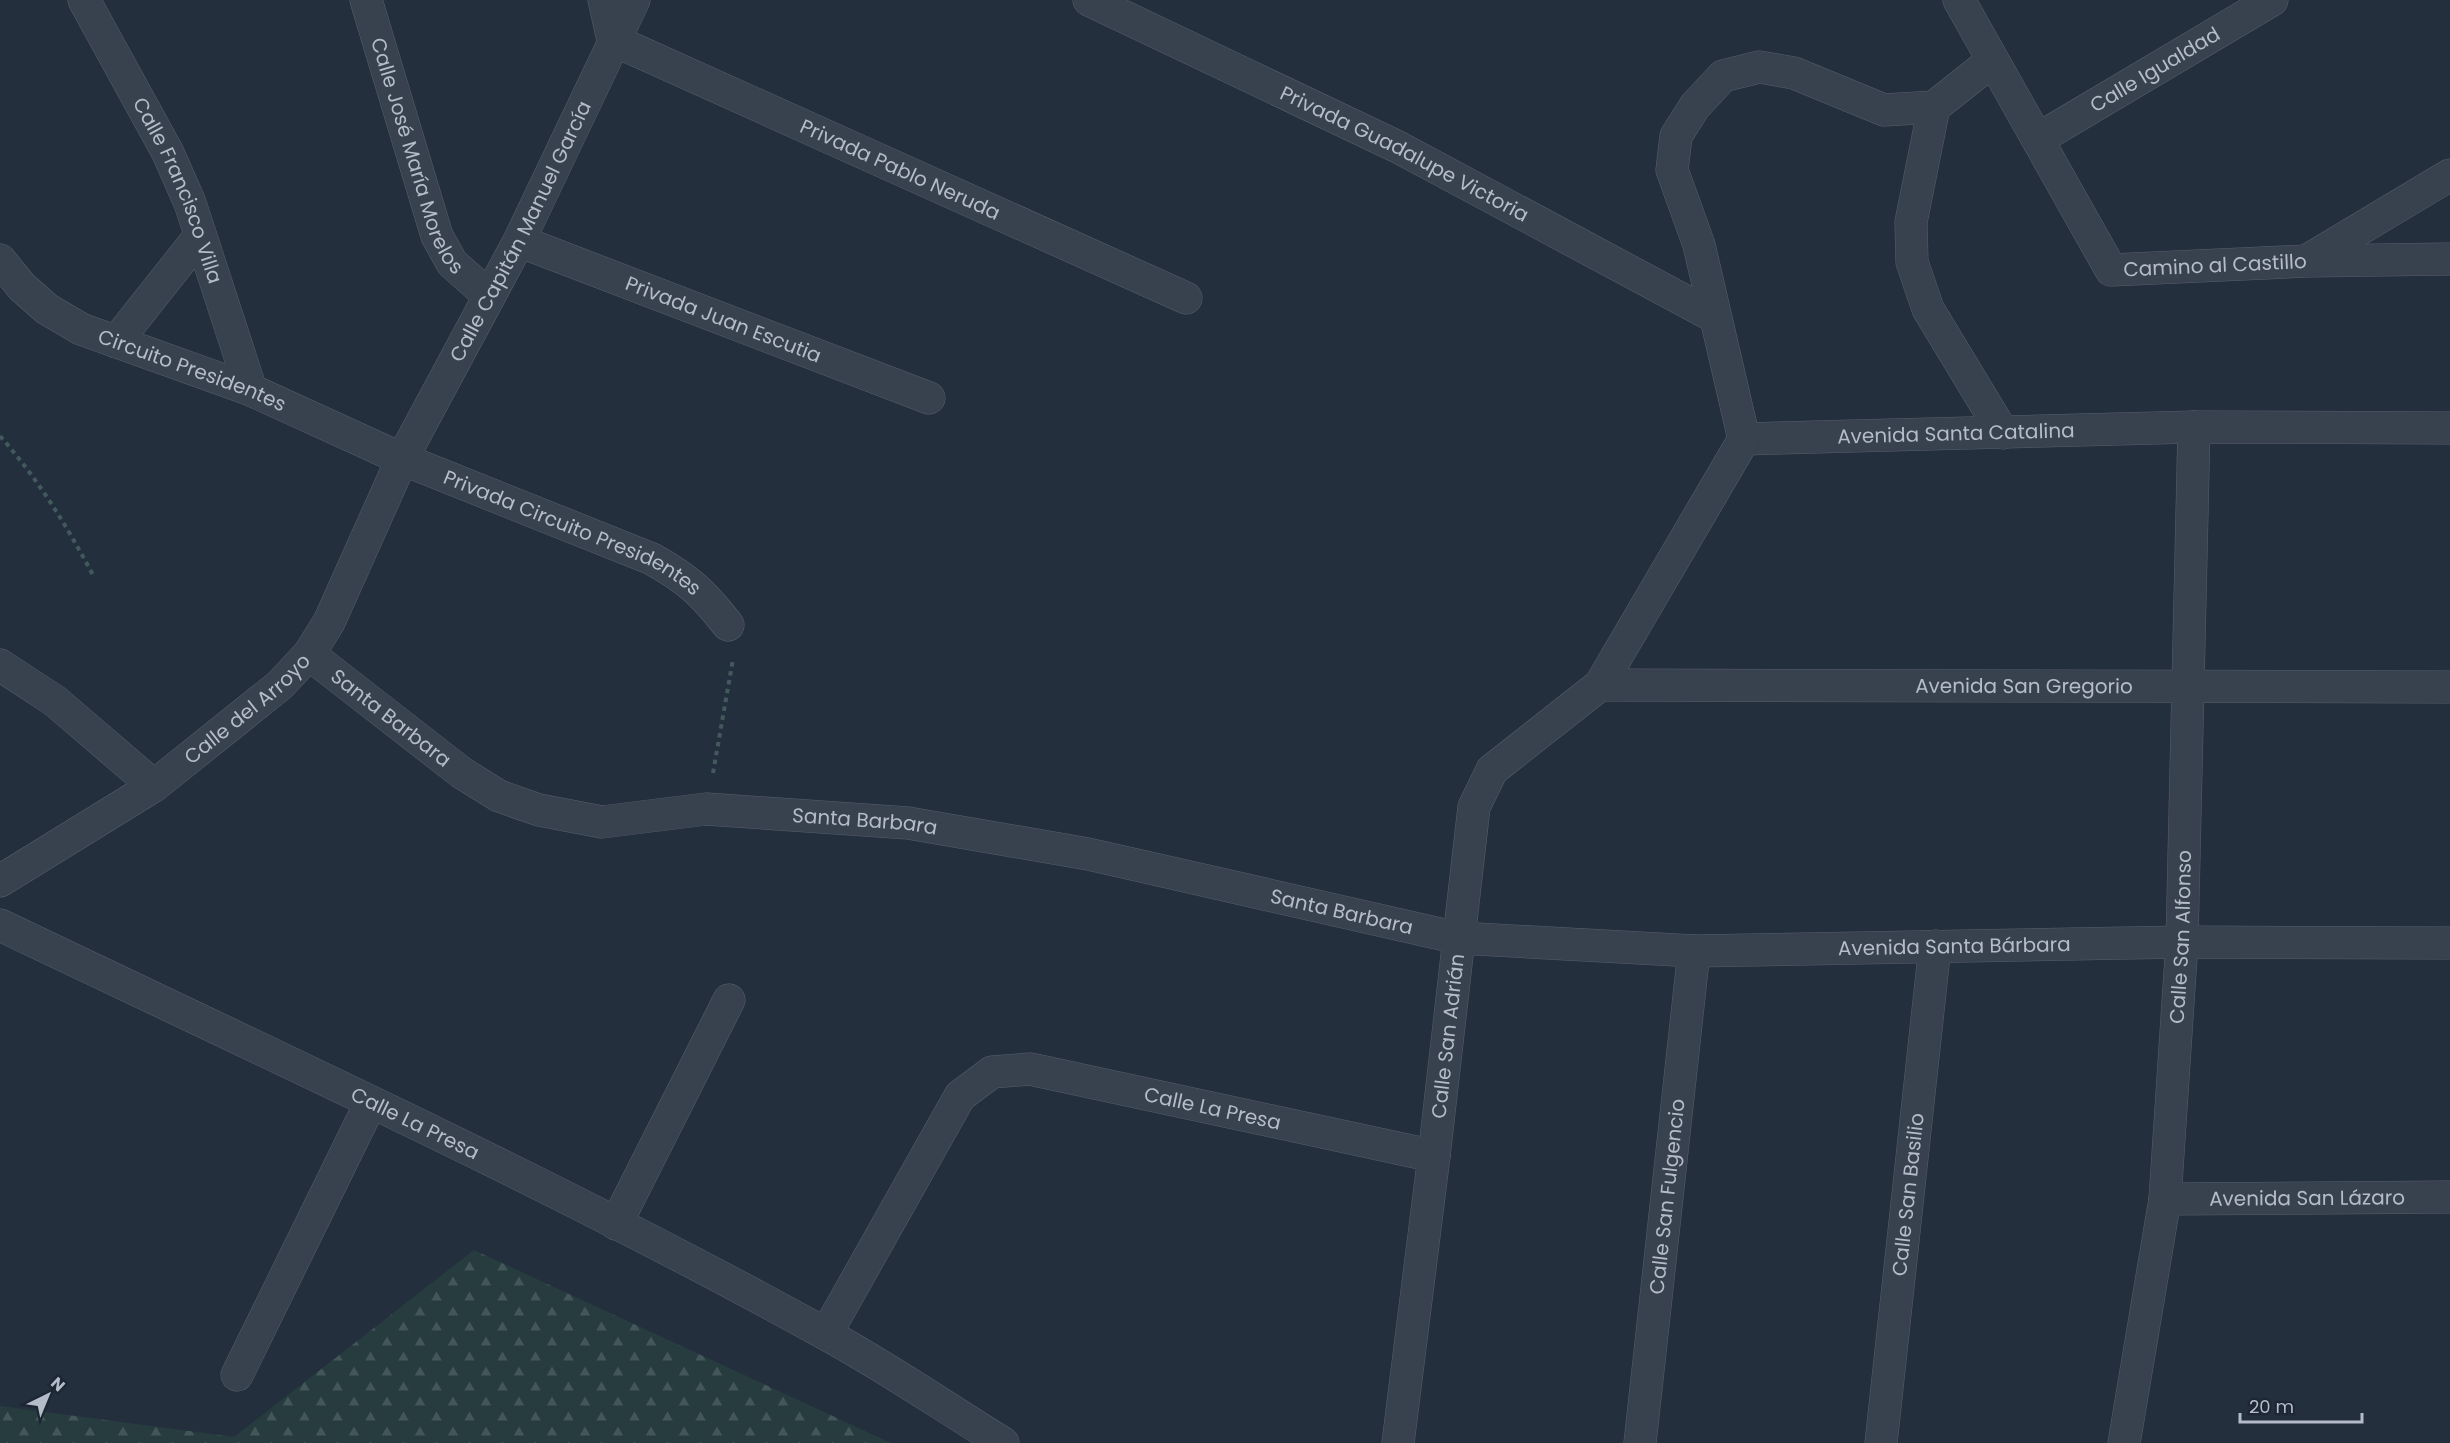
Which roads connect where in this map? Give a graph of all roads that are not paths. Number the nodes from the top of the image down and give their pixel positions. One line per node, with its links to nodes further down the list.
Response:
1 (84, 0): 13 (street, Calle Francisco Villa)
2 (366, 0): 18 (street, Calle José María Morelos)
3 (603, 0): 8 (street)
4 (634, 0): 8 (street, Calle Capitán Manuel García)
5 (1089, 0): 20 (street, Privada Guadalupe Victoria)
6 (1959, 0): 9 (street, Camino al Castillo)
7 (2272, 0): 11 (street, Calle Igualdad)
8 (613, 40): 14 (street, Calle Capitán Manuel García); 19 (street, Privada Pablo Neruda)
9 (1992, 61): 10 (street); 11 (street, Camino al Castillo)
10 (1934, 107): 20 (street); 26 (street)
11 (2038, 140): 17 (street, Camino al Castillo)
12 (2450, 175): 17 (street)
13 (200, 236): 21 (street); 22 (street, Calle Francisco Villa)
14 (519, 241): 18 (street, Calle Capitán Manuel García); 23 (street, Privada Juan Escutia)
15 (2450, 259): 17 (street, Camino al Castillo)
16 (0, 260): 21 (street, Circuito Presidentes)
17 (2307, 261)
18 (489, 296): 28 (street, Calle Capitán Manuel García)
19 (1186, 298)
20 (1715, 318): 27 (street)
21 (116, 342): 22 (street, Circuito Presidentes)
22 (251, 390): 28 (street, Circuito Presidentes)
23 (929, 398)
24 (2194, 428): 25 (street, Avenida Santa Catalina); 26 (street, Avenida Santa Catalina); 33 (street, Calle San Alfonso)
25 (2450, 428)
26 (2003, 433): 27 (street, Avenida Santa Catalina)
27 (1744, 440): 32 (street)
28 (402, 459): 29 (street, Privada Circuito Presidentes); 30 (street, Calle del Arroyo)
29 (728, 626)
30 (309, 654): 35 (street, Calle del Arroyo); 38 (street, Santa Barbara)
31 (0, 665): 35 (street)
32 (1600, 685): 33 (street, Avenida San Gregorio); 38 (street, Calle San Adrián)
33 (2187, 687): 34 (street, Avenida San Gregorio); 39 (street, Calle San Alfonso)
34 (2450, 687)
35 (154, 786): 36 (street, Calle del Arroyo)
36 (0, 881)
37 (0, 925): 44 (street, Calle La Presa)
38 (1458, 938): 42 (street, Avenida Santa Bárbara); 45 (street, Calle San Adrián)
39 (2182, 942): 40 (street, Avenida Santa Bárbara); 41 (street, Avenida Santa Bárbara); 47 (street, Calle San Alfonso)
40 (2450, 943)
41 (1935, 946): 42 (street, Avenida Santa Bárbara); 54 (street, Calle San Basilio)
42 (1694, 951): 53 (street, Calle San Fulgencio)
43 (729, 1000): 48 (street)
44 (371, 1102): 48 (street, Calle La Presa); 50 (street)
45 (1434, 1156): 49 (street, Calle La Presa); 52 (street, Calle San Adrián)
46 (2450, 1197): 47 (street, Avenida San Lázaro)
47 (2165, 1199): 55 (street, Calle San Alfonso)
48 (616, 1224): 49 (street, Calle La Presa)
49 (826, 1334): 51 (street, Calle La Presa)
50 (237, 1375)
51 (1003, 1443)
52 (1398, 1443)
53 (1640, 1443)
54 (1881, 1443)
55 (2124, 1443)

